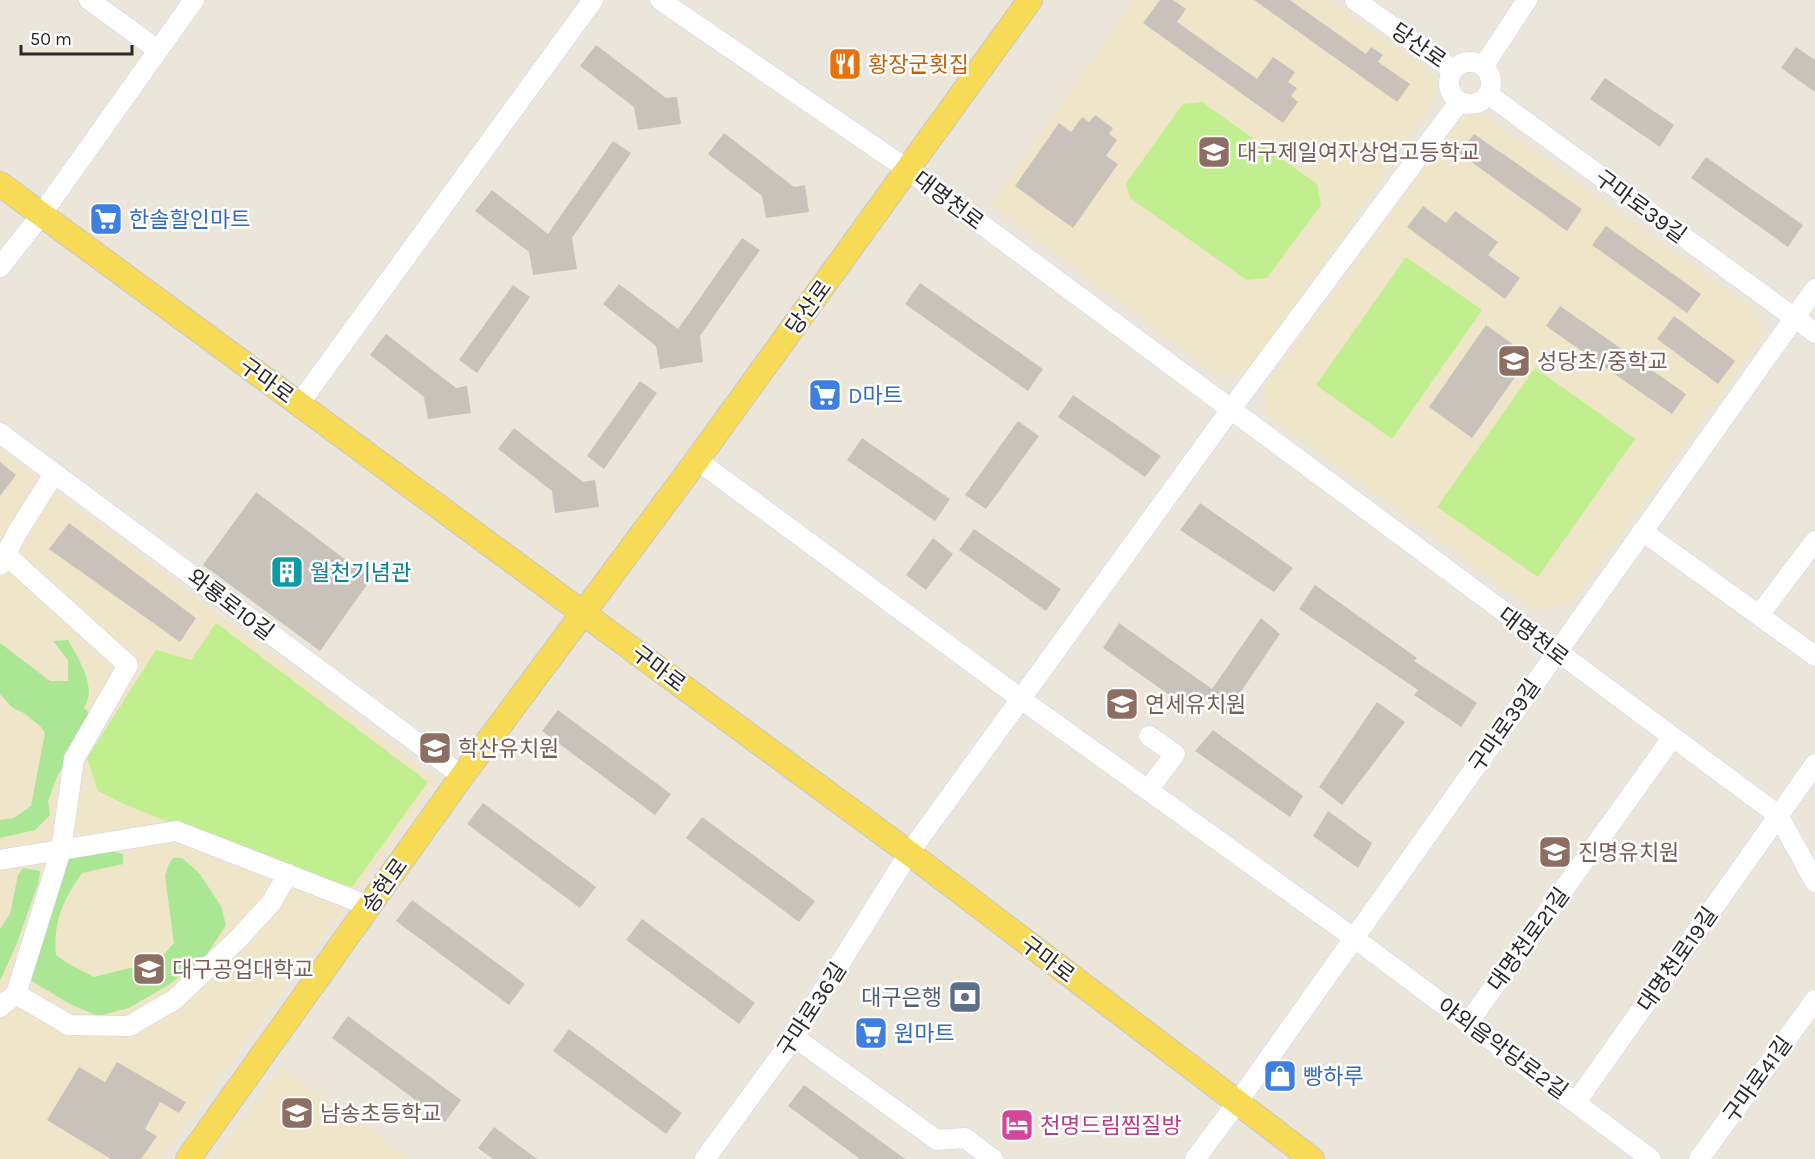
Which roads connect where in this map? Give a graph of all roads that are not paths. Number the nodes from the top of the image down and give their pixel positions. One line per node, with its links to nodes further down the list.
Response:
1 (89, 0): 8 (street)
2 (194, 0): 8 (street)
3 (592, 0): 20 (street)
4 (660, 0): 13 (street, 대명천로)
5 (1030, 0): 13 (main road, 당산로)
6 (1354, 0): 10 (street, 당산로)
7 (1527, 0): 9 (street)
8 (158, 50): 15 (street)
9 (1483, 67): 10 (street); 11 (street)
10 (1453, 70): 12 (street)
11 (1488, 94): 12 (street); 18 (street, 구마로39길)
12 (1459, 102): 21 (street)
13 (907, 169): 21 (street, 대명천로); 23 (main road, 당산로)
14 (0, 184): 15 (main road, 구마로)
15 (41, 215): 16 (street); 20 (main road, 구마로)
16 (0, 267)
17 (1815, 289): 18 (street, 구마로39길)
18 (1794, 318): 19 (street); 25 (street, 구마로39길)
19 (1815, 333)
20 (299, 404): 28 (main road, 구마로)
21 (1231, 409): 30 (street, 대명천로); 32 (street, 구마로36길)
22 (0, 433): 24 (street, 와룡로10길)
23 (697, 460): 28 (main road, 당산로); 32 (street, 야외음악당로2길)
24 (54, 474): 27 (street); 36 (street, 와룡로10길)
25 (1642, 531): 29 (street); 30 (street, 구마로39길)
26 (1815, 541): 29 (street)
27 (3, 560): 39 (street)
28 (584, 612): 36 (main road, 송현로); 40 (main road, 구마로)
29 (1759, 615): 31 (street)
30 (1556, 652): 34 (street, 대명천로); 45 (street, 구마로39길)
31 (1815, 656)
32 (1021, 699): 37 (street, 야외음악당로2길); 40 (street, 구마로36길)
33 (1149, 736): 37 (street)
34 (1672, 738): 38 (street, 대명천로); 49 (street, 대명천로21길)
35 (1815, 764): 38 (street, 대명천로19길)
36 (462, 776): 44 (main road, 송현로)
37 (1148, 790): 45 (street, 야외음악당로2길)
38 (1778, 815): 43 (street, 대명천로); 51 (street, 대명천로19길)
39 (61, 850): 41 (street); 42 (street); 46 (street)
40 (909, 853): 50 (street, 구마로36길); 52 (main road, 구마로)
41 (0, 860)
42 (288, 874): 44 (street); 46 (street)
43 (1815, 882)
44 (369, 906): 53 (main road, 송현로)
45 (1354, 938): 49 (street, 야외음악당로2길); 52 (street, 구마로39길)
46 (16, 994): 48 (street)
47 (1815, 1000): 59 (street, 구마로41길)
48 (0, 1007)
49 (1468, 1023): 51 (street, 야외음악당로2길)
50 (794, 1037): 54 (street, 구마로36길); 55 (street)
51 (1576, 1102): 58 (street, 야외음악당로2길)
52 (1237, 1103): 56 (street, 구마로39길); 57 (main road, 구마로)
53 (188, 1159)
54 (705, 1159)
55 (993, 1159)
56 (1195, 1159)
57 (1312, 1159)
58 (1651, 1159)
59 (1699, 1159)

